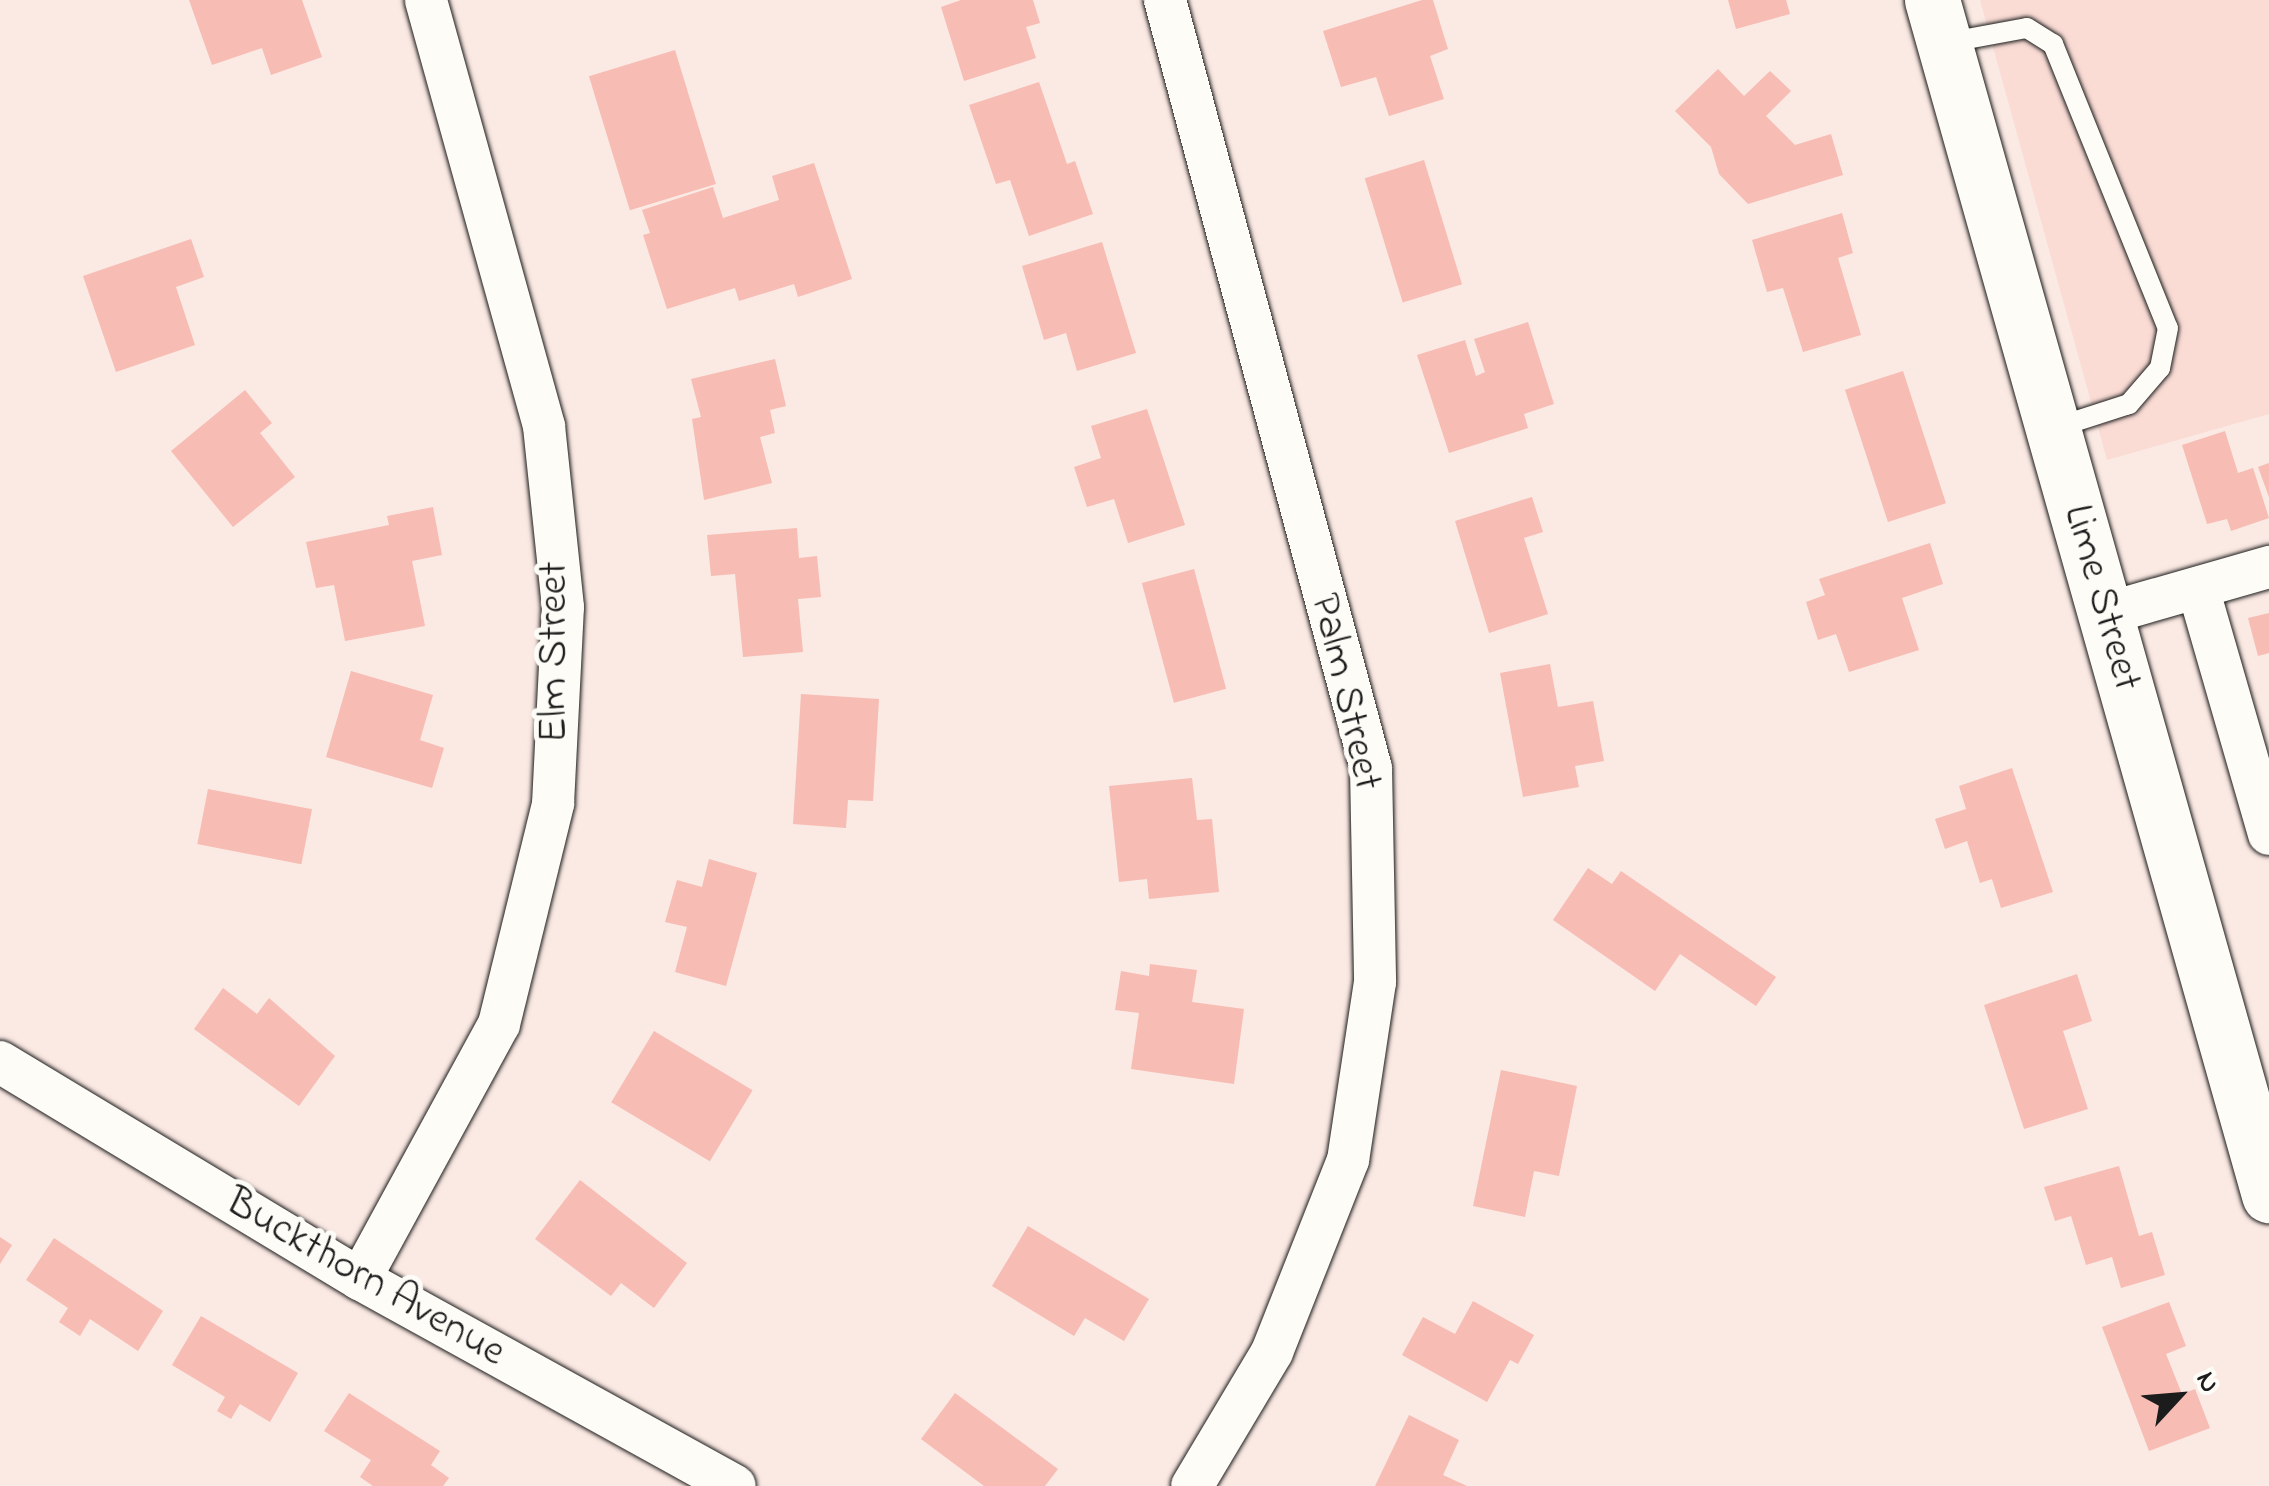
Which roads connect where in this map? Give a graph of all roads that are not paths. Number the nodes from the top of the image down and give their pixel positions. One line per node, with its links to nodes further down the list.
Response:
1 (426, 0): 11 (street, Elm Street)
2 (1164, 0): 13 (street, Palm Street)
3 (1938, 22): 4 (street, Lime Street); 4 (lane)
4 (2053, 429): 7 (street, Lime Street)
5 (2269, 568): 6 (street)
6 (2198, 588): 7 (street); 8 (street)
7 (2105, 614): 10 (street, Lime Street)
8 (2269, 834)
9 (0, 1062): 11 (street, Buckthorn Avenue)
10 (2269, 1195)
11 (360, 1278): 12 (street, Buckthorn Avenue)
12 (735, 1486)
13 (1192, 1486)

